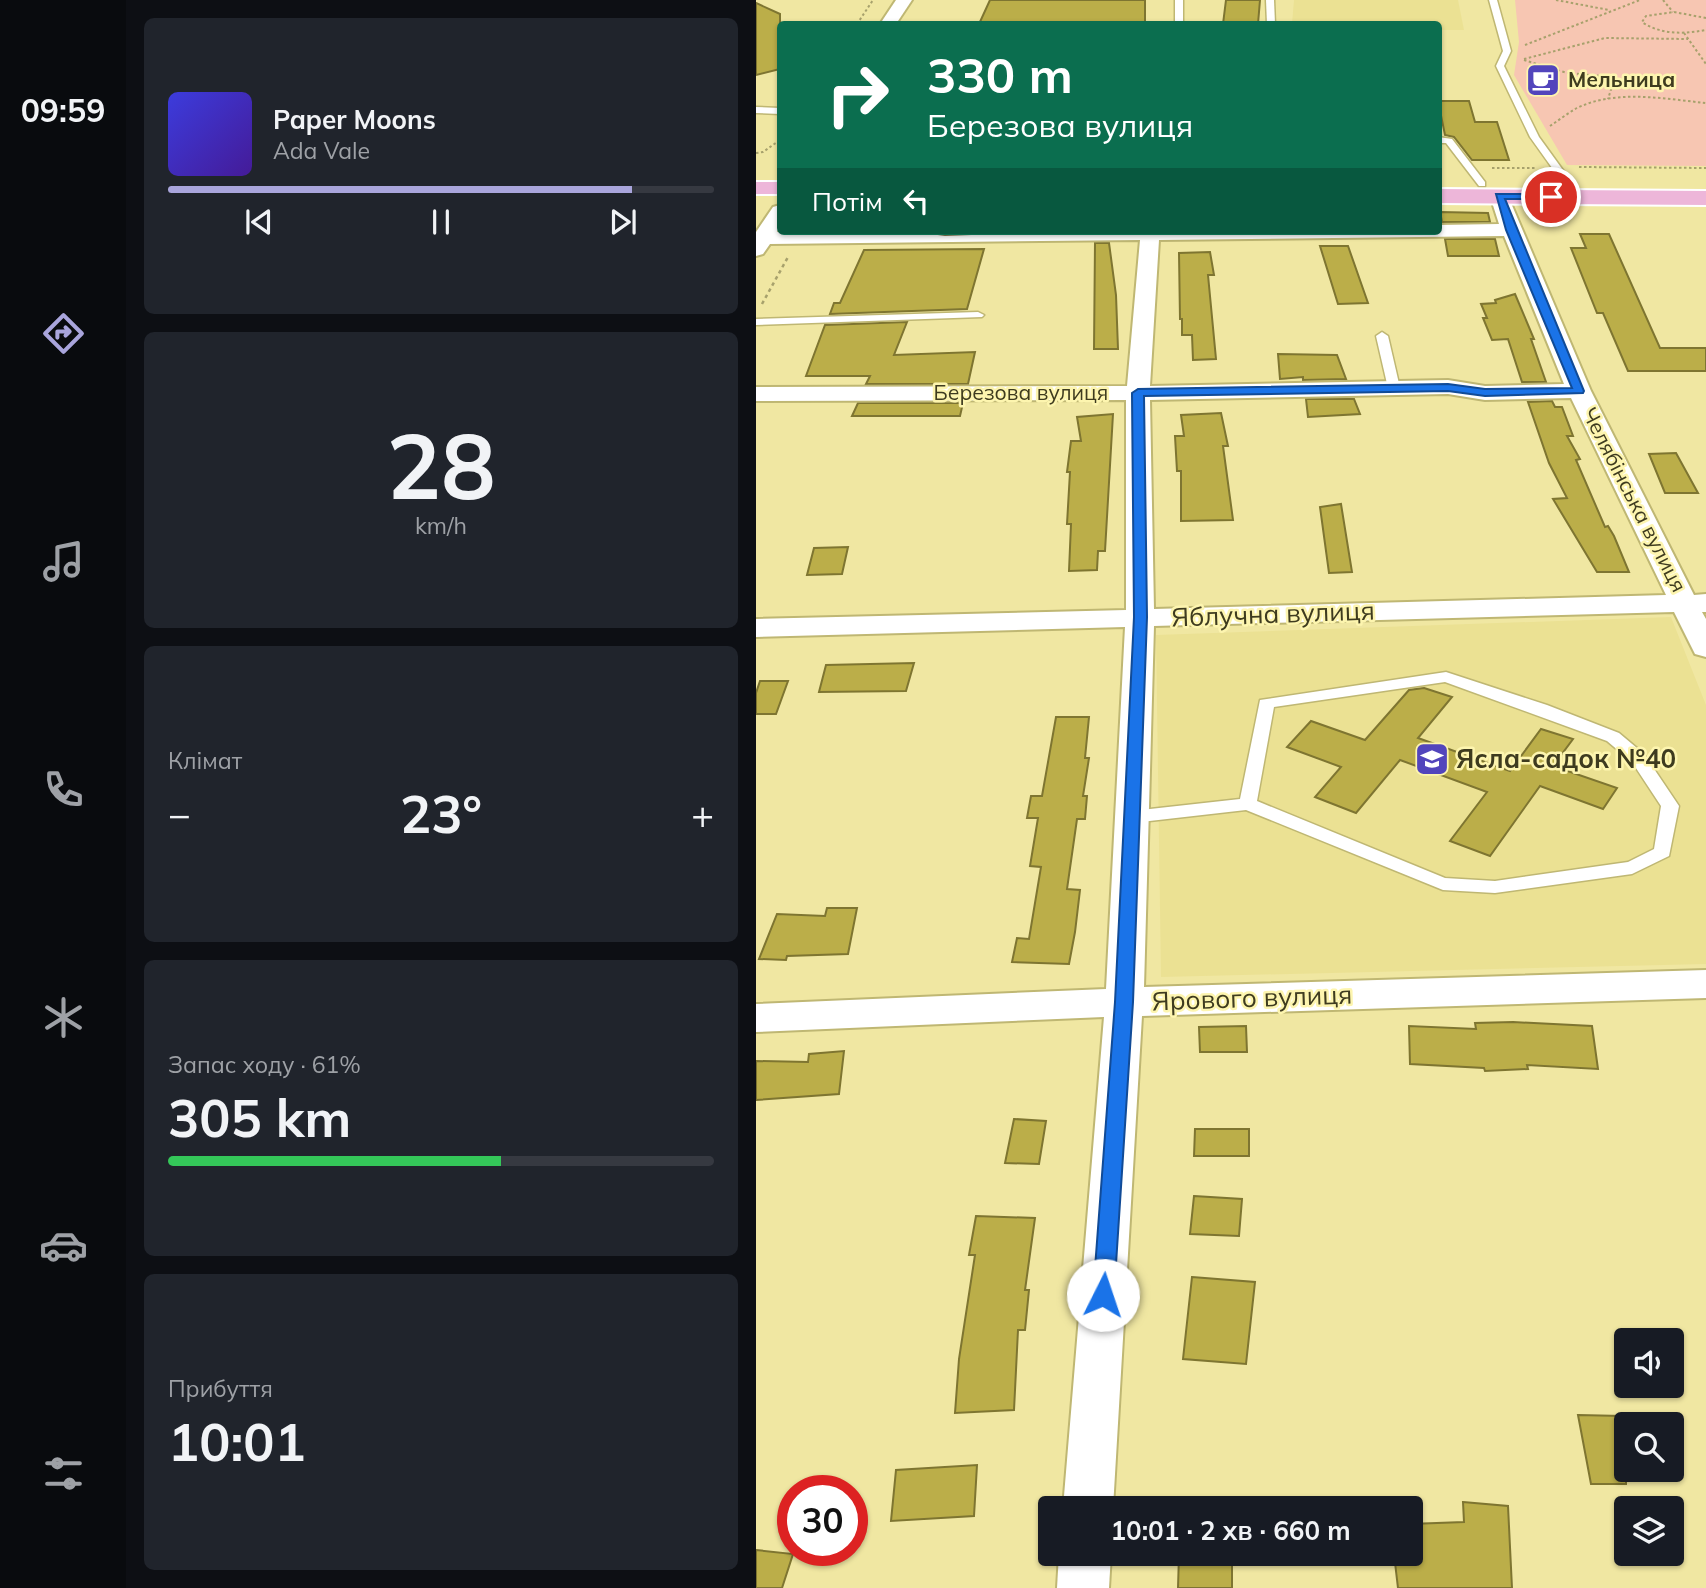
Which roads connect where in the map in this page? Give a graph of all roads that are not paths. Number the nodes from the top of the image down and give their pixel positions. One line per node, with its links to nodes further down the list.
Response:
1 (904, 0): 5 (street)
2 (1178, 0): 6 (lane)
3 (1270, 0): 7 (lane)
4 (1493, 0): 11 (lane)
5 (890, 21)
6 (1179, 21)
7 (1271, 21)
8 (756, 110): 9 (lane)
9 (777, 111)
10 (1442, 140): 14 (lane)
11 (1562, 176): 14 (main road); 16 (main road)
12 (756, 180): 13 (main road)
13 (777, 181)
14 (1484, 183): 15 (main road); 19 (main road); 20 (main road); 22 (street, Челябінська вулиця)
15 (1442, 184)
16 (1706, 185)
17 (756, 188): 18 (main road)
18 (777, 188)
19 (1442, 194)
20 (1706, 198)
21 (777, 215): 26 (street)
22 (1511, 230): 23 (street); 31 (street, Челябінська вулиця)
23 (1442, 231)
24 (1062, 235): 26 (street)
25 (1150, 235): 32 (street)
26 (759, 242)
27 (978, 315): 28 (lane)
28 (756, 322)
29 (1382, 336): 30 (lane)
30 (1394, 388): 31 (street, Березова вулиця); 32 (street, Березова вулиця)
31 (1579, 391): 34 (street, Челябінська вулиця)
32 (1138, 393): 33 (street, Березова вулиця); 35 (street)
33 (756, 394)
34 (1696, 603): 35 (street, Яблучна вулиця); 37 (street, Челябінська вулиця)
35 (1140, 617): 36 (street, Яблучна вулиця); 39 (street)
36 (756, 628)
37 (1706, 648)
38 (1248, 804): 38 (lane); 39 (lane)
39 (1132, 817): 41 (street)
40 (1706, 984): 41 (street, Ярового вулиця)
41 (1124, 1002): 42 (street, Ярового вулиця); 43 (street)
42 (756, 1018)
43 (1089, 1496)
44 (1084, 1566): 45 (street)
45 (1083, 1588)

